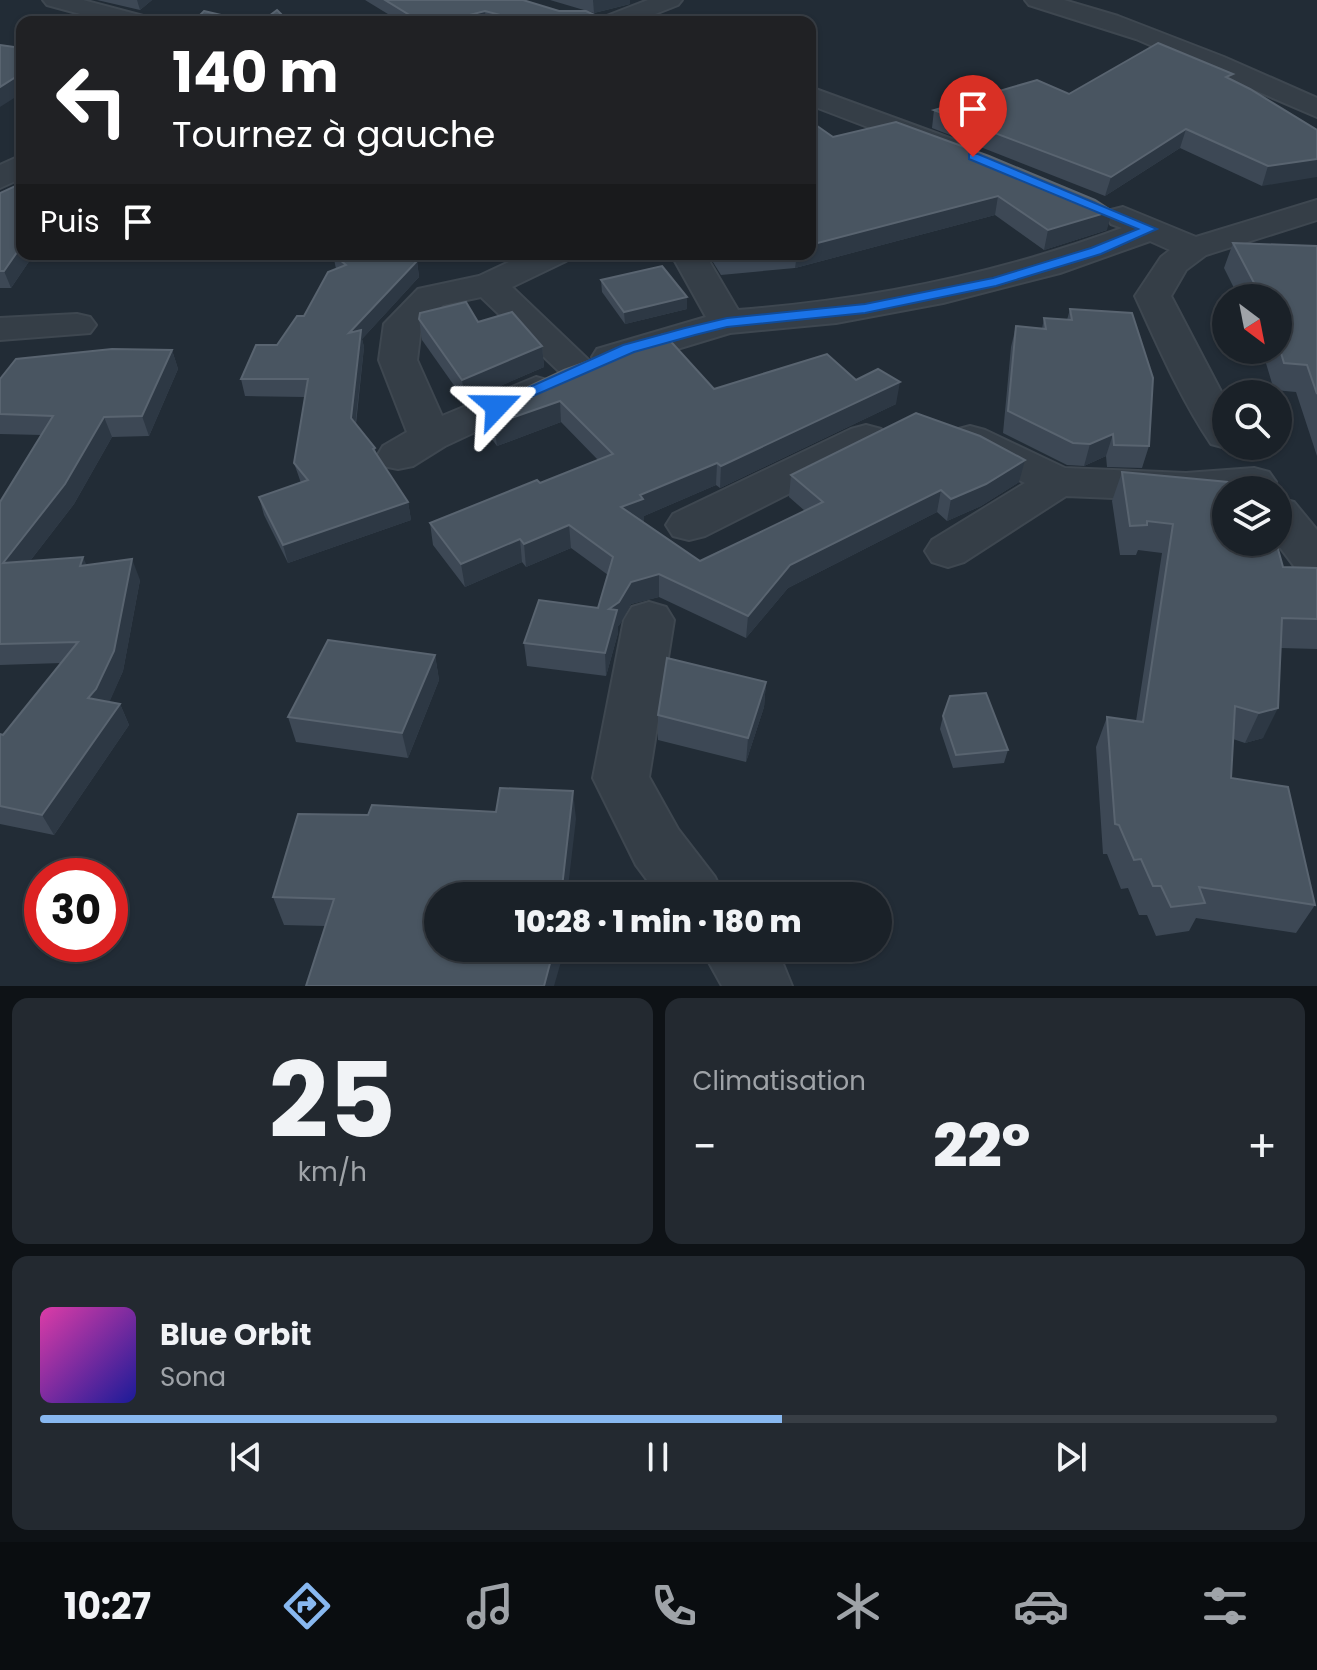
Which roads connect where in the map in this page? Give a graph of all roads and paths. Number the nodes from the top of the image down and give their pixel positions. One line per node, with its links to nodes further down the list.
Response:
1 (55, 0): 4 (street)
2 (670, 0): 5 (street)
3 (1037, 0): 7 (street)
4 (115, 16)
5 (629, 16)
6 (816, 97): 9 (street)
7 (1317, 109)
8 (16, 152): 10 (street)
9 (971, 156)
10 (0, 179)
11 (1095, 206): 13 (street)
12 (1317, 210): 14 (street)
13 (1151, 229): 14 (street); 18 (street)
14 (1194, 248): 22 (street)
15 (541, 260): 17 (street)
16 (691, 260): 18 (street)
17 (489, 285): 21 (street); 21 (street)
18 (727, 322): 21 (street)
19 (77, 325): 20 (street)
20 (0, 329)
21 (580, 370)
22 (1212, 411)
23 (1058, 482): 24 (street); 25 (street); 27 (street)
24 (1212, 486)
25 (689, 525)
26 (1292, 530): 28 (street)
27 (948, 551)
28 (1317, 562)
29 (649, 620): 30 (street)
30 (683, 882)
31 (742, 962): 32 (street)
32 (760, 986)

